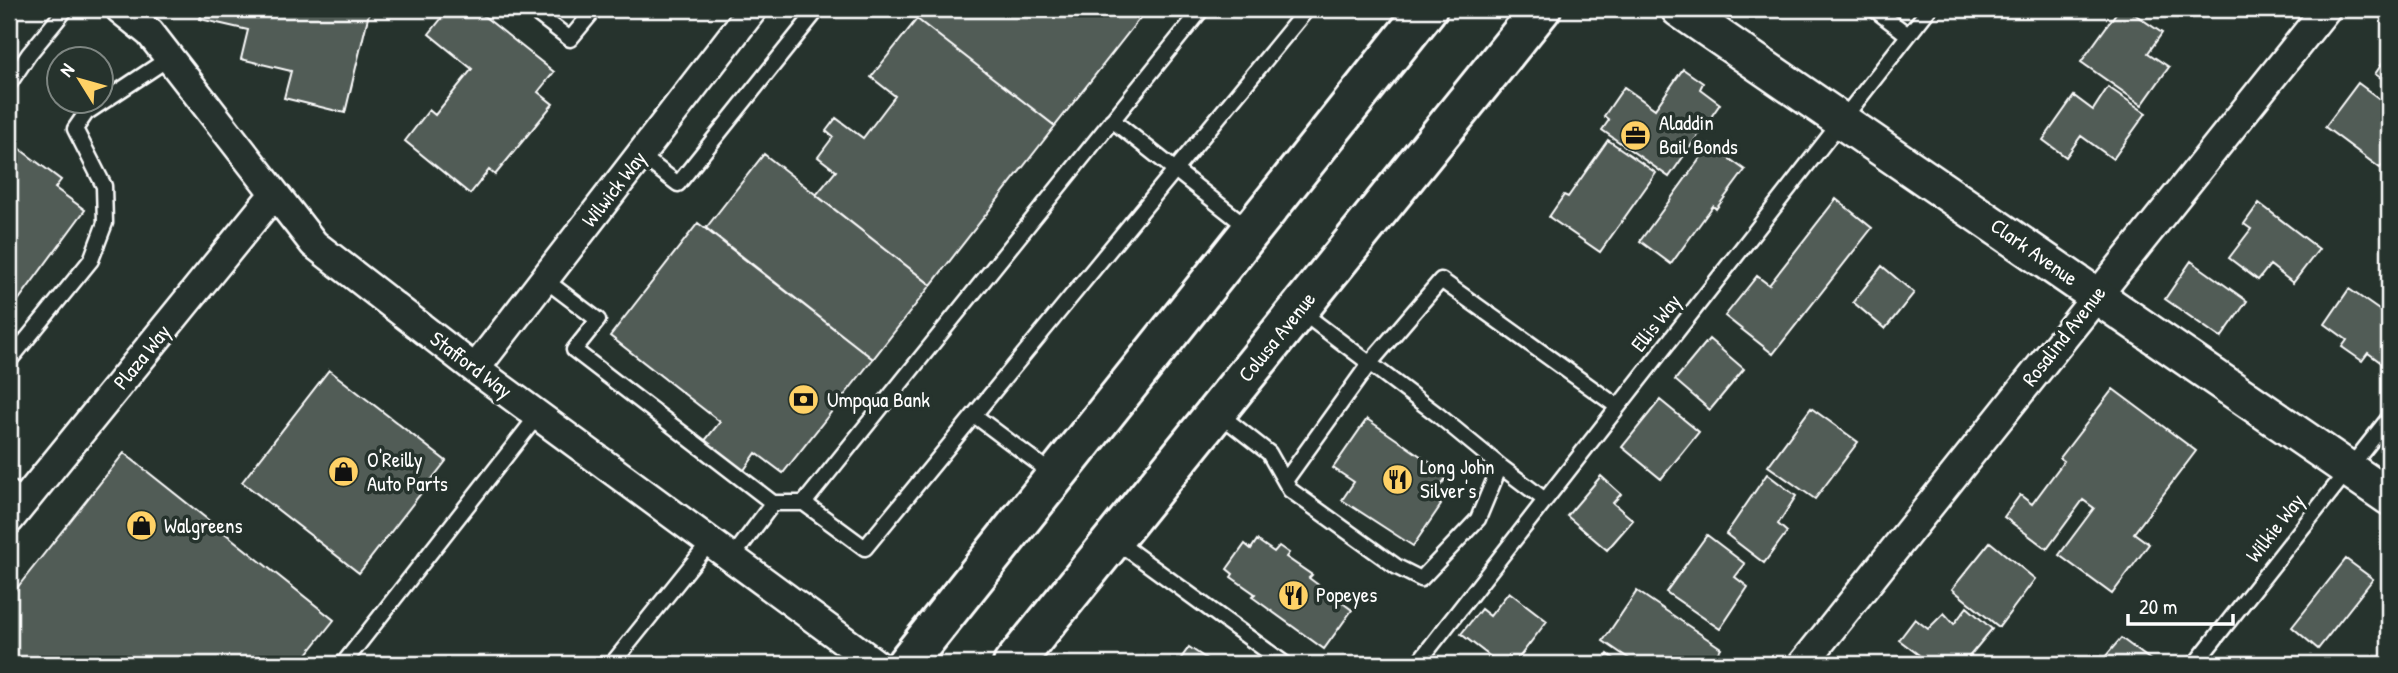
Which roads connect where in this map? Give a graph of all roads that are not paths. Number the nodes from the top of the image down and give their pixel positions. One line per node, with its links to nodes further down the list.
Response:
1 (66, 9): 17 (lane)
2 (120, 9): 16 (street, Stafford Way)
3 (531, 9): 4 (lane)
4 (595, 9)
5 (753, 9): 20 (street, Wilwick Way)
6 (818, 9): 20 (lane)
7 (1202, 9): 19 (lane)
8 (1307, 9): 21 (lane)
9 (1541, 9): 26 (highway, Colusa Avenue)
10 (1679, 9): 18 (street, Clark Avenue)
11 (1929, 9): 15 (lane, Ellis Way)
12 (2326, 9): 25 (street, Rosalind Avenue)
13 (1883, 11): 15 (lane)
14 (1417, 12): 23 (highway)
15 (1908, 35): 18 (lane, Ellis Way)
16 (169, 58): 22 (street, Stafford Way); 27 (lane)
17 (9, 84)
18 (1842, 119): 25 (street, Clark Avenue); 30 (lane, Ellis Way)
19 (1112, 120): 21 (lane); 43 (lane)
20 (640, 155): 24 (street, Wilwick Way)
21 (1175, 169): 23 (lane); 33 (lane)
22 (274, 194): 29 (street, Stafford Way); 41 (street, Plaza Way)
23 (1251, 230): 37 (highway)
24 (544, 279): 29 (street, Wilwick Way); 42 (lane)
25 (2096, 295): 36 (street, Clark Avenue); 53 (street, Rosalind Avenue)
26 (1299, 310): 28 (lane); 31 (highway, Colusa Avenue)
27 (9, 361)
28 (1369, 364): 30 (lane); 35 (lane); 38 (lane)
29 (475, 369): 32 (street, Stafford Way)
30 (1618, 407): 40 (lane, Ellis Way)
31 (1216, 412): 38 (lane); 44 (highway, Colusa Avenue)
32 (538, 415): 45 (street, Stafford Way); 46 (lane)
33 (974, 415): 37 (lane); 43 (lane)
34 (2389, 418): 36 (lane, Wilkie Way)
35 (1500, 466): 38 (lane); 40 (lane)
36 (2348, 469): 39 (street, Clark Avenue); 54 (lane, Wilkie Way)
37 (1055, 476): 49 (highway)
38 (1285, 481)
39 (2389, 497)
40 (1545, 500): 52 (lane, Ellis Way)
41 (14, 502)
42 (774, 503): 43 (lane); 45 (lane)
43 (804, 503)
44 (1114, 539): 50 (highway, Colusa Avenue); 51 (lane)
45 (721, 550): 47 (lane); 48 (street, Stafford Way)
46 (343, 664)
47 (612, 664)
48 (876, 664)
49 (906, 664)
50 (1013, 664)
51 (1285, 664)
52 (1417, 664)
53 (1803, 664)
54 (2195, 664)

